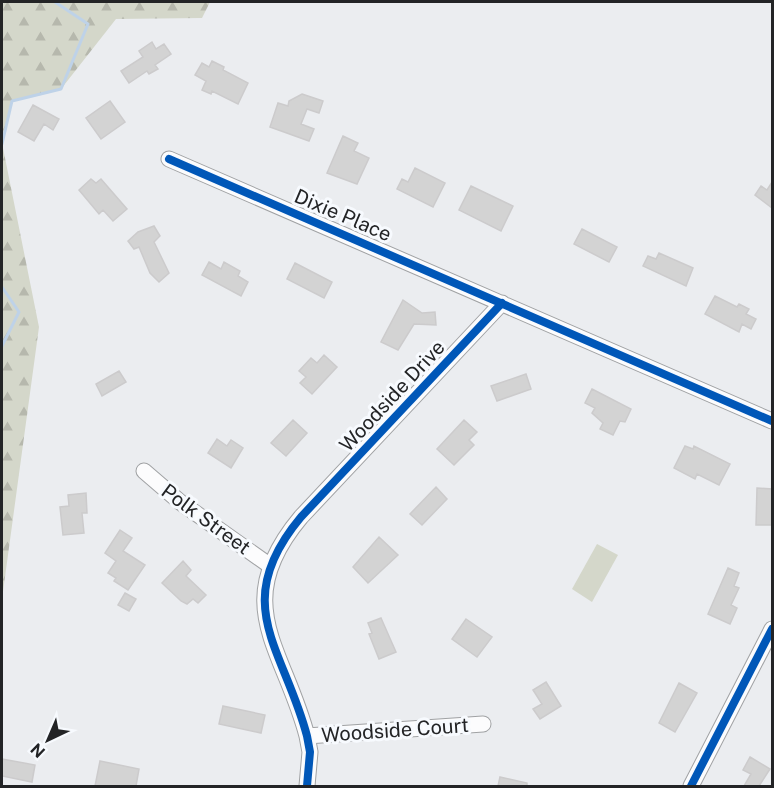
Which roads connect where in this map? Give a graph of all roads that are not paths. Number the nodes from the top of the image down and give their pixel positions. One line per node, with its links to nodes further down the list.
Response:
1 (169, 159): 2 (street, Dixie Place)
2 (502, 303): 3 (street); 5 (street, Woodside Drive)
3 (772, 421)
4 (144, 471): 5 (street, Polk Street)
5 (269, 566): 8 (street, Woodside Drive)
6 (772, 629): 10 (street)
7 (483, 723): 8 (street, Woodside Court)
8 (307, 736): 9 (street, Woodside Drive)
9 (307, 786)
10 (691, 786)

